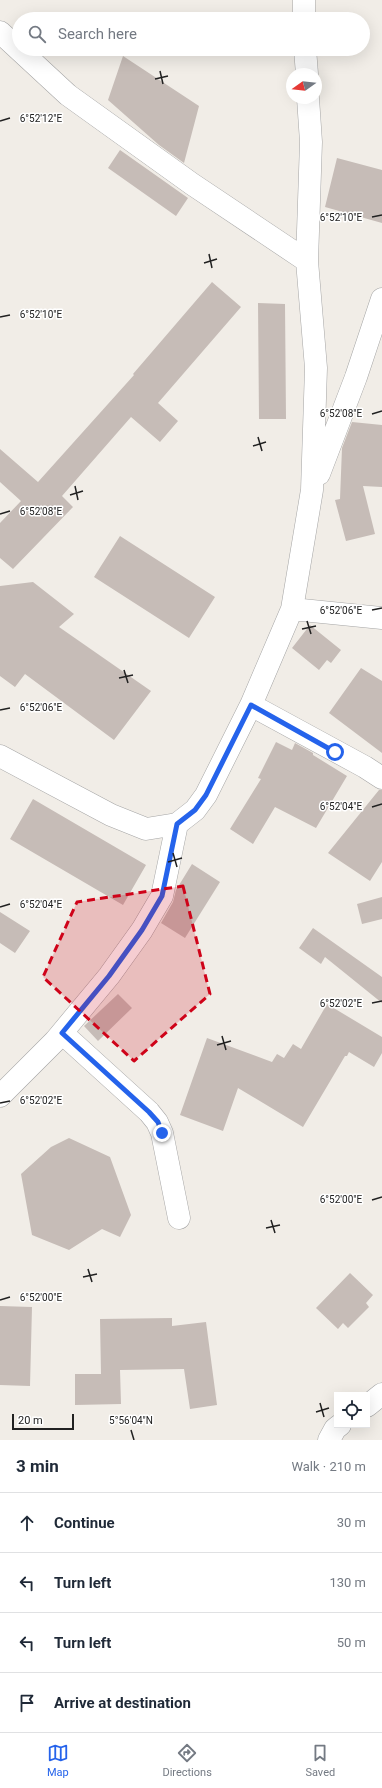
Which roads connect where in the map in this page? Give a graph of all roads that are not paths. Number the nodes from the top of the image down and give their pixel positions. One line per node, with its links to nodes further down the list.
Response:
1 (304, 0): 2 (street)
2 (304, 12)
3 (0, 32): 4 (street)
4 (12, 43)
5 (26, 56): 9 (street)
6 (306, 56): 7 (street)
7 (307, 68)
8 (308, 104): 9 (street)
9 (307, 261): 11 (street)
10 (382, 299): 11 (street)
11 (312, 490): 12 (street)
12 (292, 609): 13 (street); 14 (street)
13 (382, 618)
14 (251, 705): 16 (street); 17 (street)
15 (0, 756): 17 (street)
16 (382, 778)
17 (177, 824): 18 (street)
18 (62, 1033): 19 (street); 20 (street)
19 (0, 1096)
20 (179, 1218)
21 (382, 1394): 22 (street)
22 (370, 1404)
23 (336, 1428): 24 (street)
24 (329, 1440)

